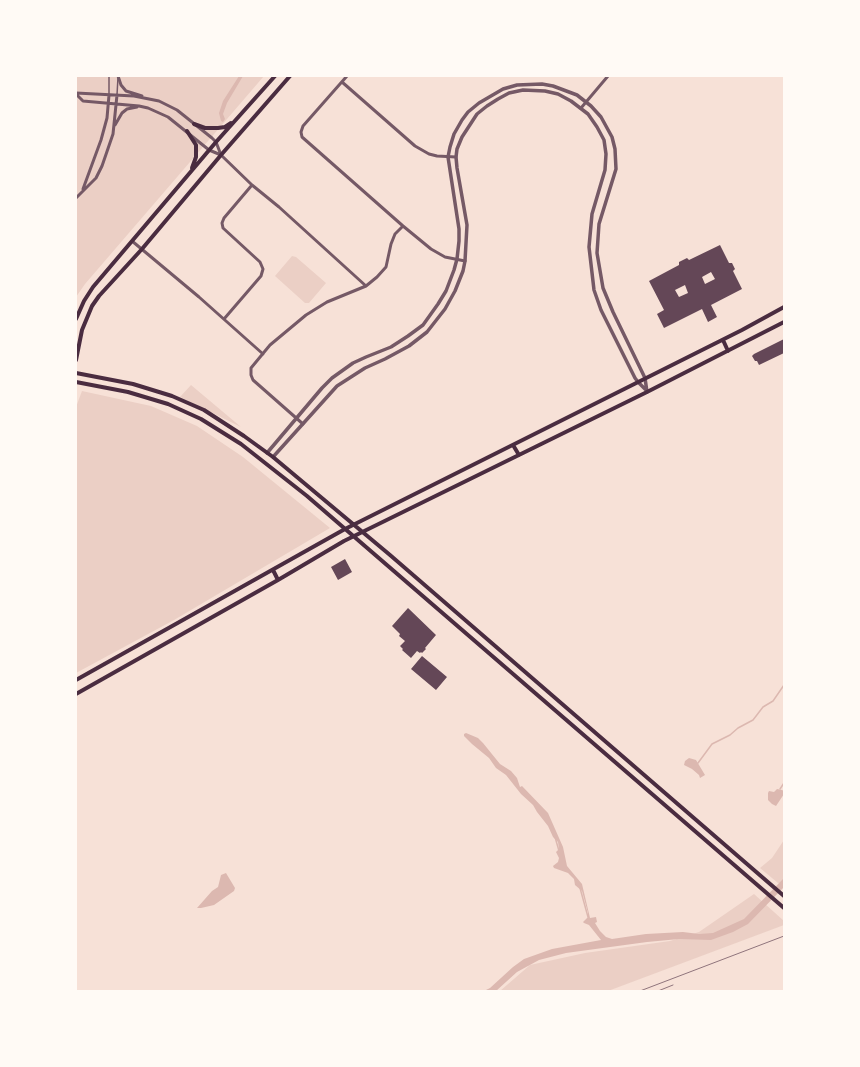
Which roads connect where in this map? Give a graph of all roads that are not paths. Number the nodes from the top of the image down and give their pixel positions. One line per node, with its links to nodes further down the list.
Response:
1 (109, 76): 9 (lane)
2 (118, 76): 10 (lane); 11 (street)
3 (275, 76): 17 (main road)
4 (290, 76): 25 (main road)
5 (347, 76): 7 (street)
6 (608, 76): 12 (street)
7 (342, 82): 26 (street); 32 (street)
8 (76, 94): 9 (street); 13 (street)
9 (109, 95): 10 (street); 13 (street)
10 (117, 95): 11 (street); 14 (street)
11 (145, 97): 18 (street)
12 (586, 101): 16 (street); 26 (street); 38 (street)
13 (108, 104): 14 (street); 20 (street)
14 (116, 104): 15 (street); 19 (street)
15 (139, 106): 19 (street); 21 (street)
16 (581, 108): 27 (street); 39 (street)
17 (241, 115): 18 (main road); 23 (main road)
18 (194, 124): 23 (street)
19 (114, 128): 22 (street)
20 (104, 132): 22 (street); 30 (street)
21 (187, 132): 24 (street); 28 (main road)
22 (113, 134): 30 (street)
23 (216, 142): 24 (main road); 25 (street)
24 (209, 150): 25 (street); 28 (main road)
25 (221, 155): 29 (street); 34 (main road)
26 (448, 157): 27 (street); 35 (street)
27 (456, 157): 36 (street)
28 (189, 173): 33 (main road)
29 (252, 185): 37 (street); 42 (street)
30 (82, 191): 31 (street)
31 (76, 198)
32 (403, 226): 35 (street); 37 (street)
33 (132, 241): 34 (street); 41 (main road)
34 (142, 249): 42 (street); 47 (main road)
35 (457, 259): 36 (street); 55 (street)
36 (465, 261): 56 (street)
37 (366, 286): 46 (street)
38 (603, 288): 39 (street); 49 (street)
39 (594, 290): 51 (street)
40 (784, 307): 44 (main road)
41 (76, 319)
42 (224, 319): 46 (street)
43 (784, 322): 45 (main road)
44 (723, 340): 45 (main road); 49 (main road)
45 (728, 351): 52 (main road)
46 (263, 354): 55 (street)
47 (76, 360)
48 (76, 373): 53 (main road)
49 (645, 378): 51 (main road); 52 (street)
50 (76, 382): 54 (main road)
51 (638, 382): 52 (street); 57 (main road)
52 (647, 392): 59 (main road)
53 (164, 394): 54 (main road); 58 (main road)
54 (162, 402): 62 (main road)
55 (297, 418): 56 (street); 58 (street)
56 (304, 424): 60 (street)
57 (513, 445): 59 (main road); 61 (main road)
58 (267, 453): 60 (main road)
59 (518, 455): 63 (main road)
60 (273, 457): 61 (main road)
61 (354, 525): 62 (main road); 63 (main road)
62 (345, 529): 64 (main road); 65 (main road)
63 (363, 532): 64 (main road); 71 (main road)
64 (354, 536): 66 (main road); 72 (main road)
65 (310, 549): 66 (main road); 67 (main road)
66 (315, 558): 68 (main road)
67 (273, 570): 68 (main road); 69 (main road)
68 (278, 580): 70 (main road)
69 (76, 680)
70 (76, 694)
71 (783, 895)
72 (784, 908)

